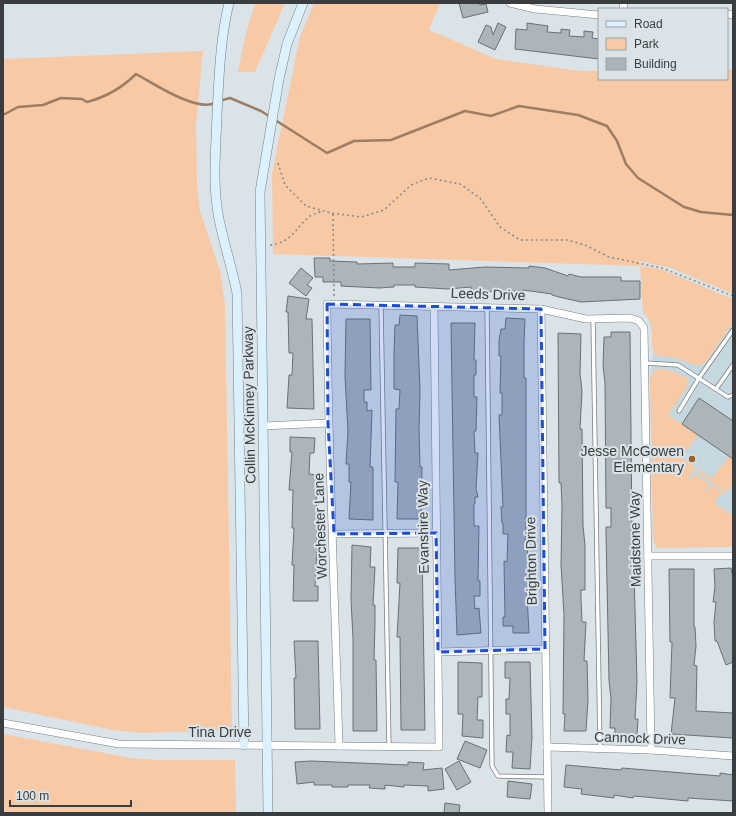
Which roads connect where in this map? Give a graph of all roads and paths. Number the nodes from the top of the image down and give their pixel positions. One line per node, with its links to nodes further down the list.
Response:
1 (229, 3): 35 (street, Collin McKinney Parkway)
2 (303, 3): 8 (street, Collin McKinney Parkway)
3 (510, 3): 4 (street)
4 (598, 15)
5 (278, 163): 6 (path)
6 (322, 211): 7 (path); 8 (path)
7 (333, 214): 9 (path); 10 (path)
8 (261, 245): 25 (street, Collin McKinney Parkway)
9 (733, 296)
10 (331, 304): 11 (street, Leeds Drive); 24 (street, Worchester Lane)
11 (381, 305): 12 (street, Leeds Drive); 28 (lane)
12 (434, 306): 13 (street, Leeds Drive); 26 (street, Evanshire Way)
13 (487, 307): 14 (street, Leeds Drive); 32 (lane)
14 (540, 309): 15 (street, Leeds Drive); 31 (street, Brighton Drive)
15 (593, 319): 16 (street, Leeds Drive); 41 (lane)
16 (644, 328): 18 (street, Maidstone Way)
17 (733, 330): 20 (lane)
18 (645, 364): 20 (lane); 29 (street, Maidstone Way)
19 (733, 365): 21 (lane)
20 (699, 378): 21 (lane); 23 (lane)
21 (716, 389): 22 (lane)
22 (733, 395)
23 (679, 411)
24 (328, 423): 25 (street); 27 (street, Worchester Lane)
25 (263, 426): 36 (street, Collin McKinney Parkway)
26 (436, 533): 28 (street); 33 (street, Evanshire Way)
27 (334, 534): 28 (street); 37 (street, Worchester Lane)
28 (385, 534): 38 (lane)
29 (648, 556): 30 (street); 42 (street, Maidstone Way)
30 (733, 556)
31 (545, 649): 32 (street); 40 (street, Brighton Drive)
32 (492, 650): 33 (street); 44 (lane)
33 (438, 652): 39 (street, Evanshire Way)
34 (3, 723): 35 (street, Tina Drive)
35 (244, 745): 36 (street, Tina Drive)
36 (267, 745): 37 (street, Tina Drive); 45 (street, Collin McKinney Parkway)
37 (339, 746): 38 (street, Tina Drive)
38 (388, 747): 39 (street, Tina Drive)
39 (439, 747)
40 (547, 747): 41 (street, Cannock Drive); 44 (street, Brighton Drive)
41 (600, 749): 42 (street, Cannock Drive)
42 (651, 750): 43 (street, Cannock Drive)
43 (733, 756)
44 (547, 777): 46 (street, Brighton Drive)
45 (268, 813)
46 (548, 813)

